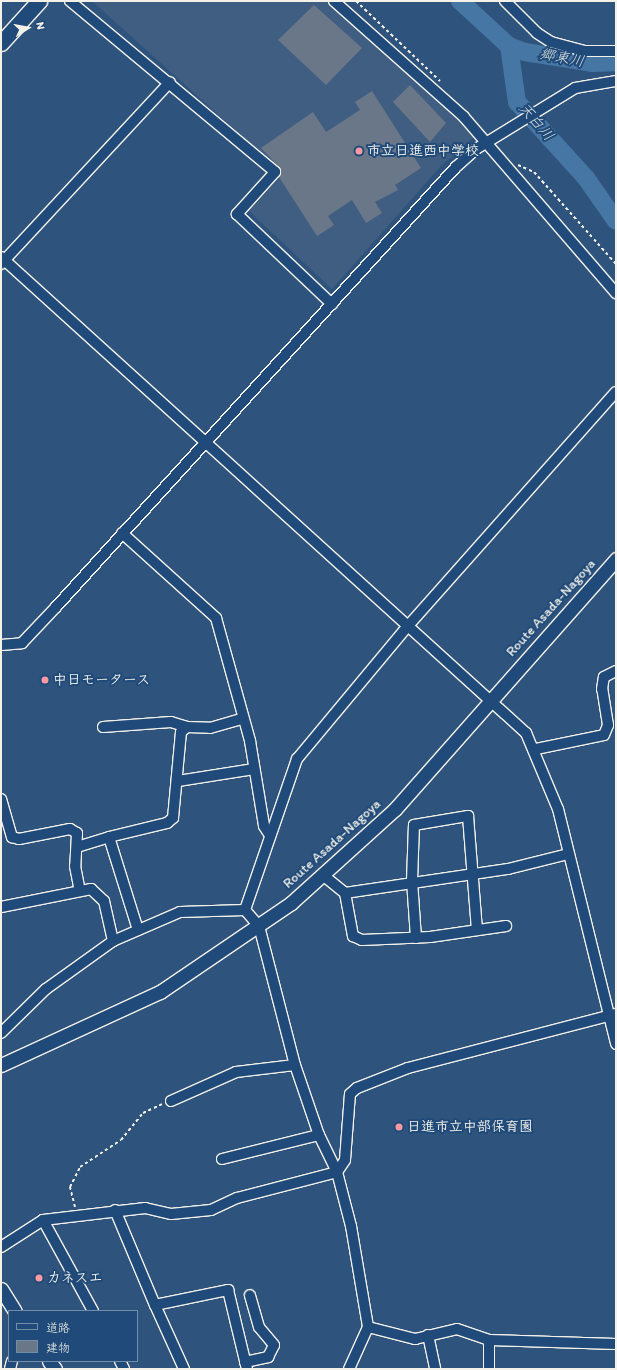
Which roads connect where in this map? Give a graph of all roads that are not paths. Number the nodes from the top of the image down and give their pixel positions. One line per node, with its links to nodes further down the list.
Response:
1 (39, 1): 5 (highway)
2 (70, 1): 8 (street)
3 (334, 1): 9 (street)
4 (505, 1): 6 (street)
5 (1, 43)
6 (616, 51)
7 (616, 81): 9 (street)
8 (170, 82): 10 (street); 12 (street)
9 (490, 141): 11 (street); 12 (street)
10 (2, 260): 14 (street)
11 (616, 293)
12 (332, 304): 14 (street)
13 (616, 392): 17 (street)
14 (204, 441): 15 (street); 17 (street)
15 (122, 532): 18 (street); 21 (street)
16 (616, 559): 20 (main road, Route Asada-Nagoya)
17 (407, 627): 20 (street); 28 (street)
18 (1, 644)
19 (616, 671): 24 (street)
20 (490, 700): 24 (street); 33 (main road, Route Asada-Nagoya)
21 (241, 719): 23 (street); 25 (street)
22 (103, 727): 23 (street)
23 (187, 727): 26 (street)
24 (536, 749): 31 (street)
25 (254, 769): 26 (street); 28 (street)
26 (178, 782): 29 (street)
27 (1, 799): 30 (street)
28 (269, 834): 38 (street)
29 (109, 838): 30 (street); 41 (street)
30 (77, 847): 35 (street)
31 (568, 854): 32 (street); 45 (street)
32 (472, 873): 34 (street); 34 (street); 42 (street)
33 (324, 876): 36 (street); 39 (main road, Route Asada-Nagoya)
34 (412, 881): 36 (street); 43 (street)
35 (80, 891): 37 (street); 44 (street)
36 (345, 893): 43 (street)
37 (1, 907)
38 (245, 910): 39 (street); 41 (street)
39 (259, 926): 48 (street); 49 (main road, Route Asada-Nagoya)
40 (506, 926): 42 (street)
41 (138, 930): 44 (street)
42 (477, 930): 43 (street)
43 (416, 938)
44 (114, 941): 46 (street)
45 (612, 1015): 47 (street); 53 (street)
46 (1, 1033)
47 (616, 1044)
48 (295, 1065): 50 (street); 51 (street)
49 (1, 1066)
50 (171, 1101)
51 (319, 1135): 52 (street); 53 (street)
52 (222, 1159)
53 (337, 1172): 54 (street); 62 (street)
54 (115, 1210): 55 (street); 59 (street)
55 (43, 1220): 56 (street); 61 (street)
56 (1, 1246)
57 (1, 1289): 60 (main road)
58 (250, 1295): 66 (street)
59 (155, 1305): 66 (street); 67 (street)
60 (14, 1310)
61 (92, 1310)
62 (368, 1327): 63 (street); 68 (street)
63 (428, 1335): 64 (street); 69 (street)
64 (490, 1340): 65 (street); 70 (street)
65 (616, 1344)
66 (246, 1366)
67 (184, 1369)
68 (349, 1369)
69 (435, 1369)
70 (490, 1369)

